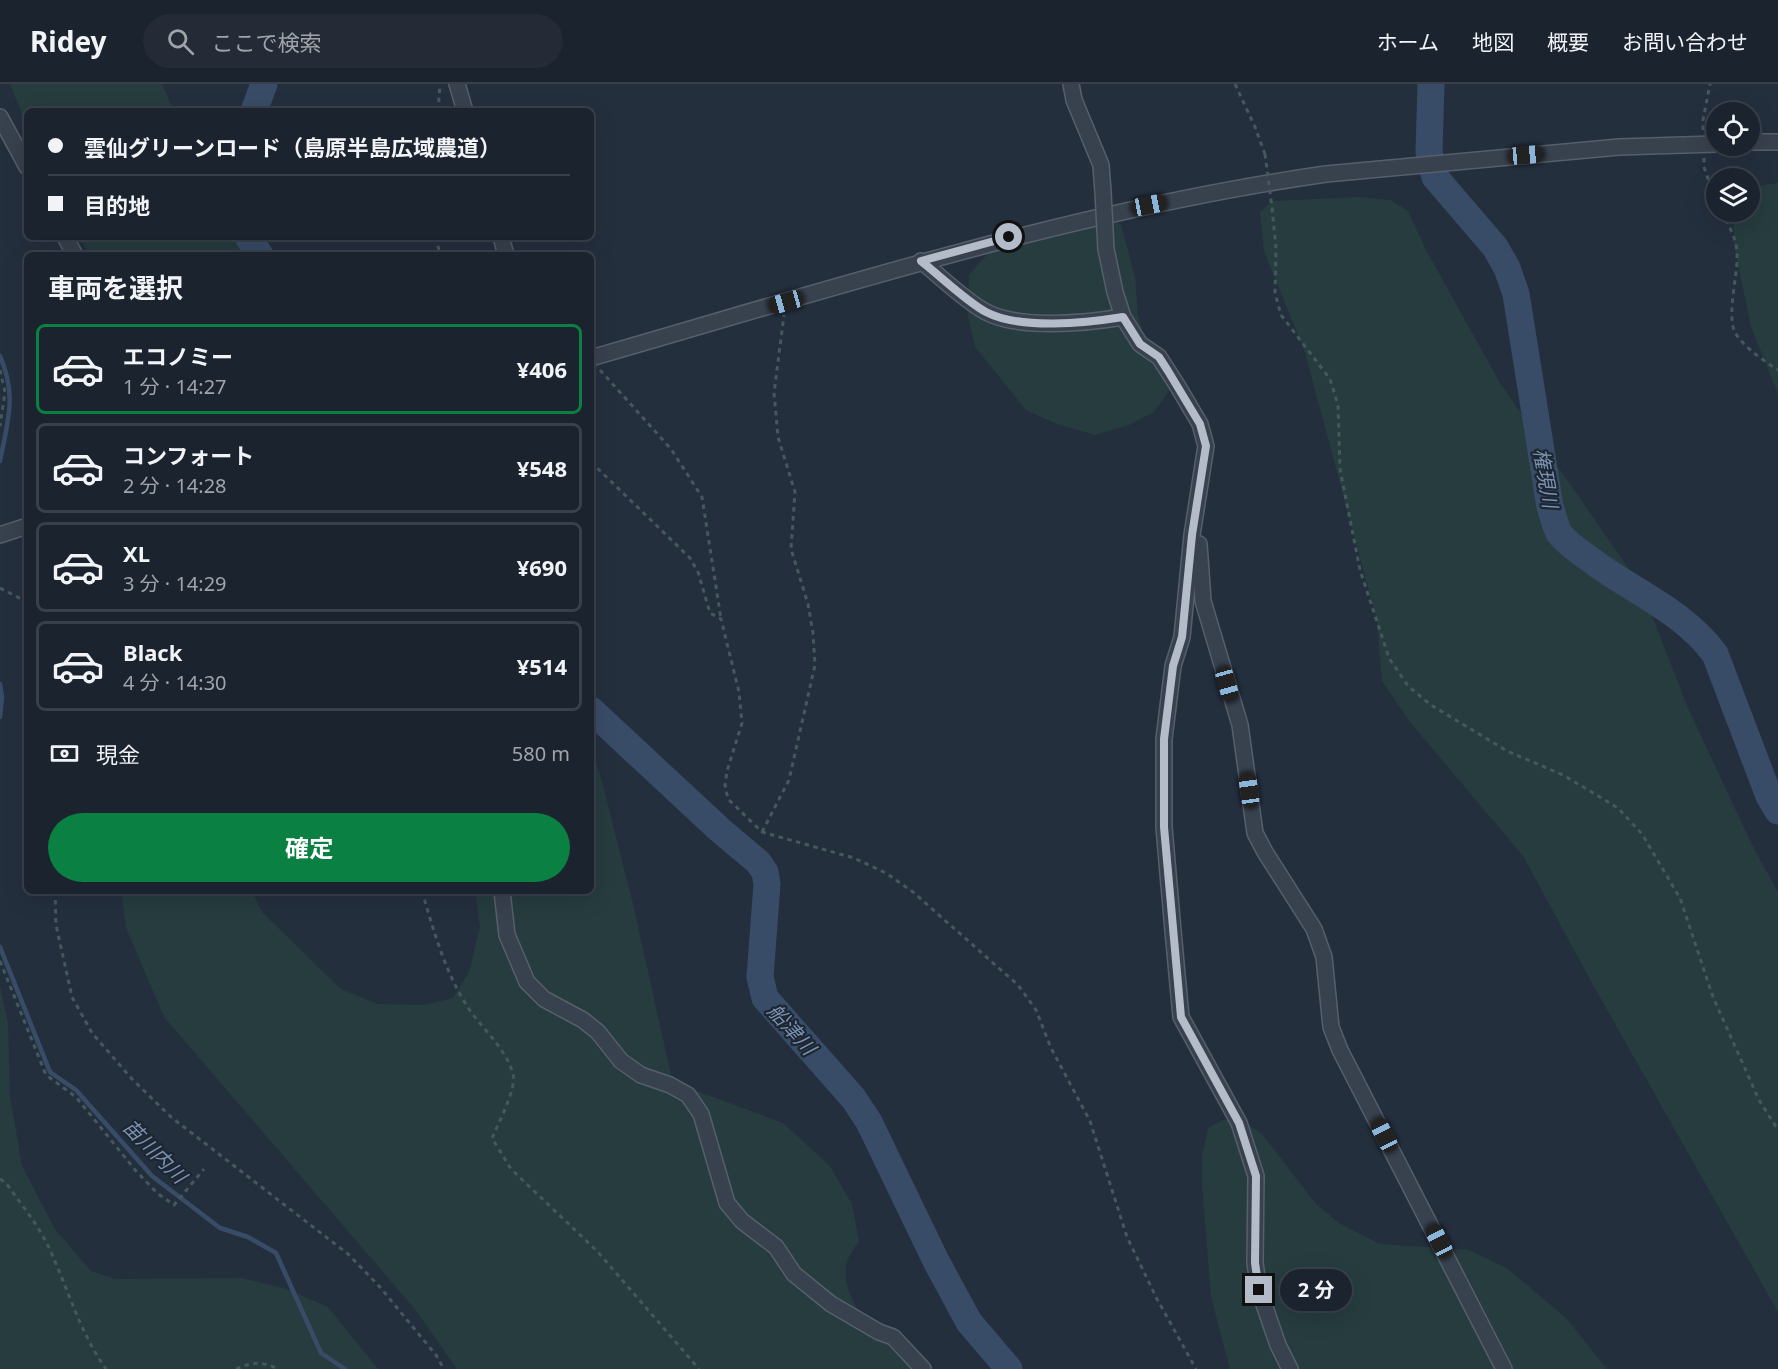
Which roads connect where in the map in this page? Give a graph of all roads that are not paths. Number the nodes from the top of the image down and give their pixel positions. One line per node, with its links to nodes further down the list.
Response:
1 (457, 84): 3 (street)
2 (1071, 84): 8 (street, bridge)
3 (464, 108)
4 (0, 117): 6 (street)
5 (1706, 144): 7 (street, bridge)
6 (24, 161)
7 (921, 261): 8 (street); 9 (street)
8 (1123, 317): 12 (street)
9 (595, 363)
10 (24, 527): 11 (street)
11 (0, 535)
12 (1192, 535): 15 (street); 16 (street)
13 (502, 894): 14 (street)
14 (923, 1369)
15 (1290, 1369)
16 (1504, 1369)

